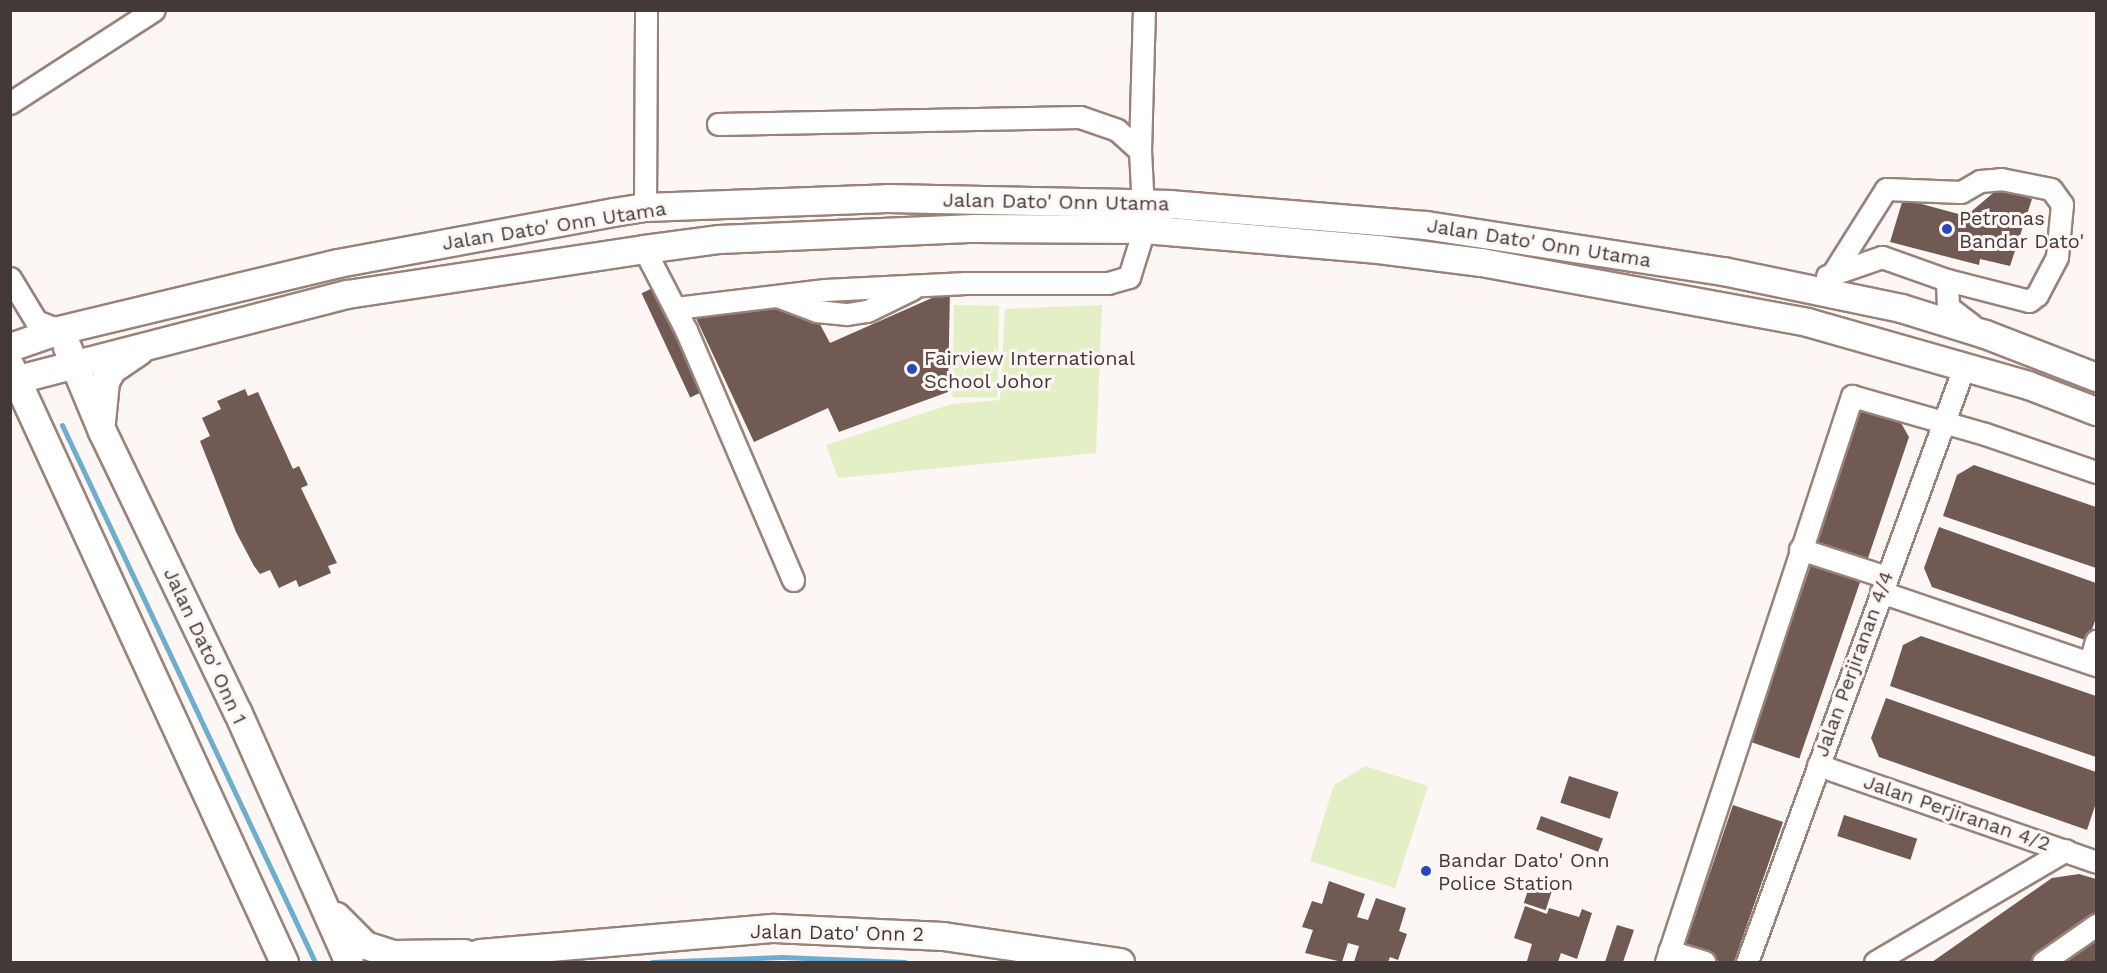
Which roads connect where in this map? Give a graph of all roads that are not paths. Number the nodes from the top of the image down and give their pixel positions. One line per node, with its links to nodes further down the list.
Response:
1 (154, 10): 4 (street)
2 (646, 10): 8 (street)
3 (1144, 10): 6 (street)
4 (10, 103)
5 (717, 124): 6 (street)
6 (1140, 151): 9 (street)
7 (716, 205): 8 (main road, Jalan Dato' Onn Utama); 9 (main road, Jalan Dato' Onn Utama); 10 (main road)
8 (645, 207): 17 (main road, Jalan Dato' Onn Utama)
9 (1144, 217): 10 (main road, Jalan Dato' Onn Utama); 14 (main road, Jalan Dato' Onn Utama); 16 (street); 22 (main road, Jalan Dato' Onn Utama)
10 (719, 239): 11 (main road, Jalan Dato' Onn Utama)
11 (644, 249): 16 (street); 19 (main road, Jalan Dato' Onn Utama)
12 (1831, 276): 14 (street); 15 (street); 15 (street)
13 (10, 278): 17 (street)
14 (1755, 278): 18 (main road, Jalan Dato' Onn Utama)
15 (1947, 280): 18 (street)
16 (676, 308): 32 (street)
17 (59, 330): 20 (main road, Jalan Dato' Onn Utama); 21 (main road, Jalan Dato' Onn 1)
18 (1985, 334): 24 (main road, Jalan Dato' Onn Utama)
19 (162, 340): 21 (main road, Jalan Dato' Onn Utama); 28 (main road)
20 (10, 347)
21 (74, 362): 23 (main road, Jalan Dato' Onn Utama); 28 (main road, Jalan Dato' Onn 1)
22 (1964, 367): 25 (main road, Jalan Dato' Onn Utama); 27 (street, Jalan Perjiranan 4/4)
23 (13, 376): 29 (main road)
24 (2097, 377)
25 (2097, 411)
26 (10, 412): 29 (main road)
27 (1942, 421): 30 (street); 31 (street); 33 (street, Jalan Perjiranan 4/4)
28 (102, 431): 40 (main road, Jalan Dato' Onn 1)
29 (45, 443): 39 (main road)
30 (2097, 472)
31 (1800, 549): 33 (street); 43 (street)
32 (793, 580)
33 (1883, 585): 35 (street); 36 (street, Jalan Perjiranan 4/4)
34 (2097, 641): 35 (street)
35 (2093, 663)
36 (1818, 765): 37 (street, Jalan Perjiranan 4/2); 51 (street, Jalan Perjiranan 4/4)
37 (2066, 850): 38 (street, Jalan Perjiranan 4/2); 44 (street)
38 (2097, 862)
39 (253, 893): 45 (main road); 46 (main road)
40 (320, 895): 42 (main road); 47 (main road, Jalan Dato' Onn 1)
41 (2097, 925): 52 (street)
42 (480, 953): 48 (main road, Jalan Dato' Onn 2); 49 (main road, Jalan Dato' Onn 2)
43 (1667, 957): 50 (street)
44 (1887, 960)
45 (269, 963)
46 (284, 963)
47 (349, 963)
48 (445, 963)
49 (1120, 963)
50 (1704, 963)
51 (1747, 963)
52 (2043, 963)

